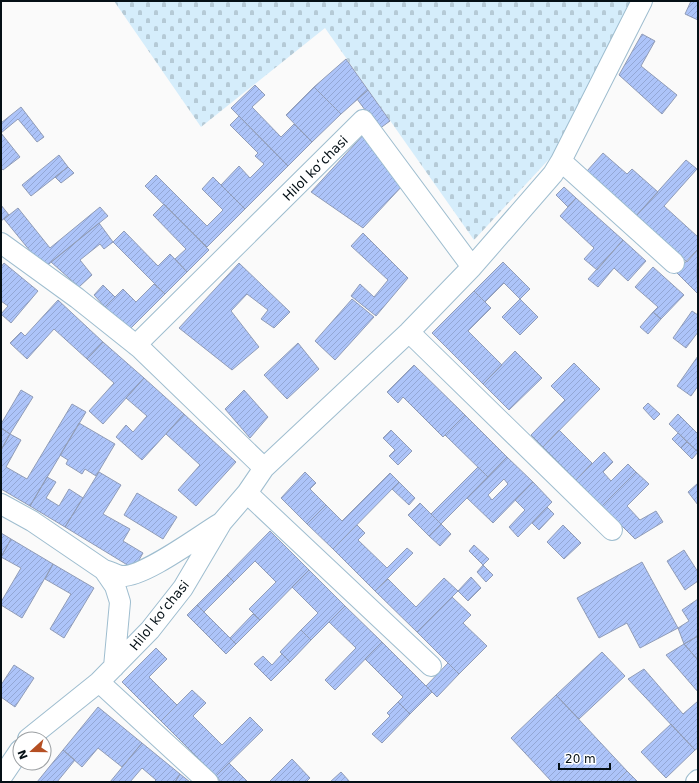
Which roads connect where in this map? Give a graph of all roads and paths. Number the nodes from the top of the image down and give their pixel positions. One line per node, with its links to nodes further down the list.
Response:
1 (642, 1): 2 (street, Hilol koʻchasi)
2 (561, 161): 4 (street); 5 (street, Hilol koʻchasi)
3 (1, 243): 7 (street)
4 (674, 263)
5 (472, 267): 6 (street, Hilol koʻchasi); 7 (street, Hilol koʻchasi)
6 (409, 332): 8 (street, Hilol koʻchasi); 12 (street)
7 (136, 345): 8 (street)
8 (264, 468): 9 (street, Hilol koʻchasi)
9 (247, 493): 11 (street, Hilol koʻchasi); 14 (street)
10 (1, 504): 13 (street)
11 (222, 522): 13 (street); 15 (street, Hilol koʻchasi)
12 (612, 530)
13 (104, 570): 15 (street)
14 (431, 666)
15 (114, 667): 16 (street, Hilol koʻchasi)
16 (99, 682): 17 (street, Hilol koʻchasi); 20 (street)
17 (38, 731)
18 (12, 762): 19 (street)
19 (1, 778)
20 (208, 782)

